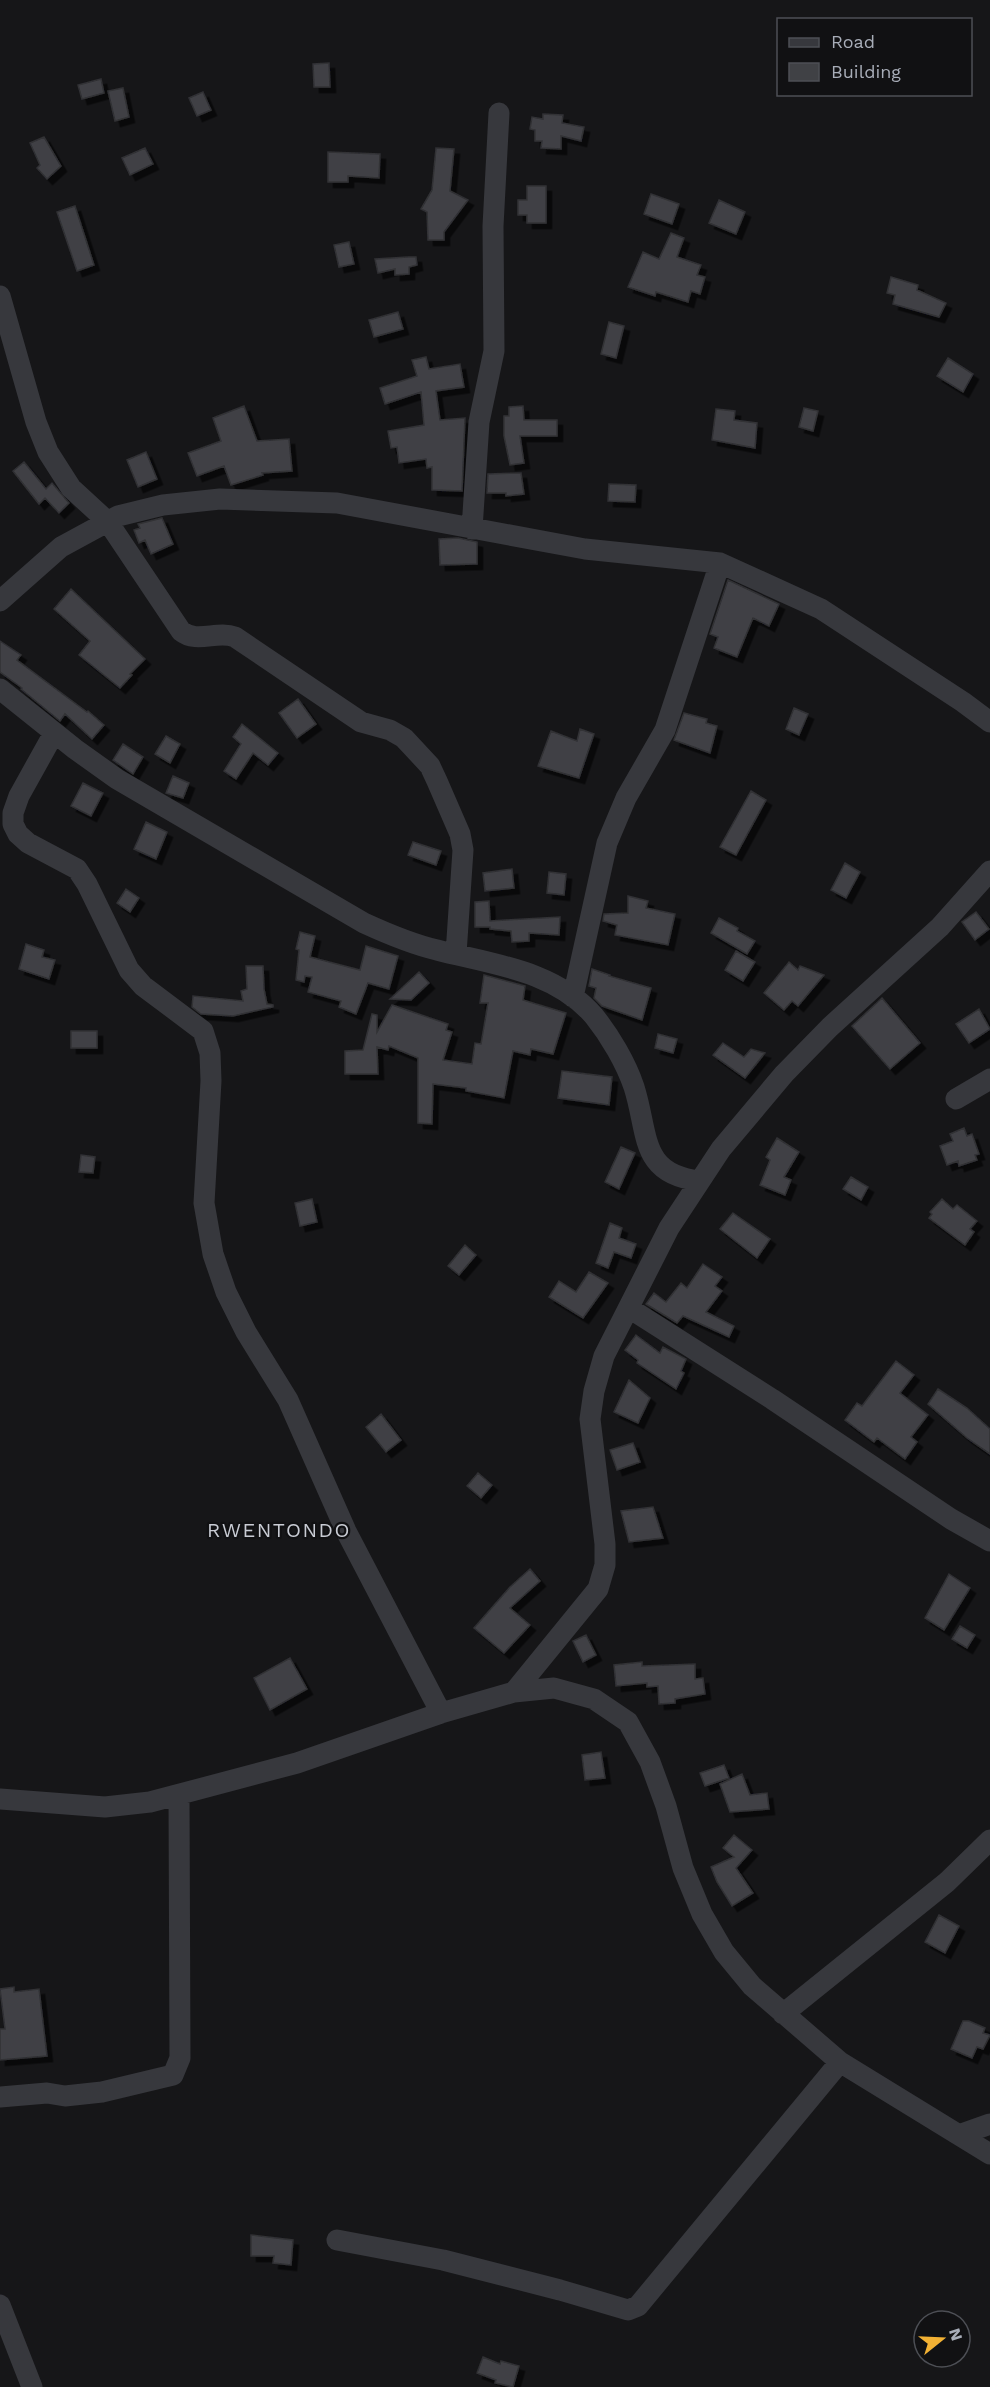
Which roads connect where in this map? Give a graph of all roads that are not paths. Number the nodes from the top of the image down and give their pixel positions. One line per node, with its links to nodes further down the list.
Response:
1 (499, 113): 4 (street)
2 (0, 296): 3 (street)
3 (108, 522): 4 (street); 6 (street); 11 (street)
4 (472, 529): 5 (street)
5 (720, 563): 8 (street); 12 (street)
6 (0, 601)
7 (0, 689): 9 (street)
8 (990, 722)
9 (54, 733): 11 (street); 19 (street)
10 (990, 871): 15 (street)
11 (456, 954): 12 (street)
12 (573, 997): 15 (street)
13 (990, 1079): 14 (street)
14 (956, 1099)
15 (700, 1181): 16 (street)
16 (629, 1308): 17 (street); 18 (street)
17 (990, 1541)
18 (514, 1692): 19 (street); 23 (street)
19 (441, 1713): 20 (street)
20 (179, 1795): 21 (street); 25 (street)
21 (0, 1799)
22 (990, 1840): 23 (street)
23 (783, 2014): 24 (street)
24 (840, 2062): 27 (street); 29 (street)
25 (0, 2097)
26 (990, 2124): 27 (street)
27 (959, 2135): 28 (street)
28 (990, 2154)
29 (337, 2240)
30 (0, 2304): 31 (street)
31 (32, 2387)

